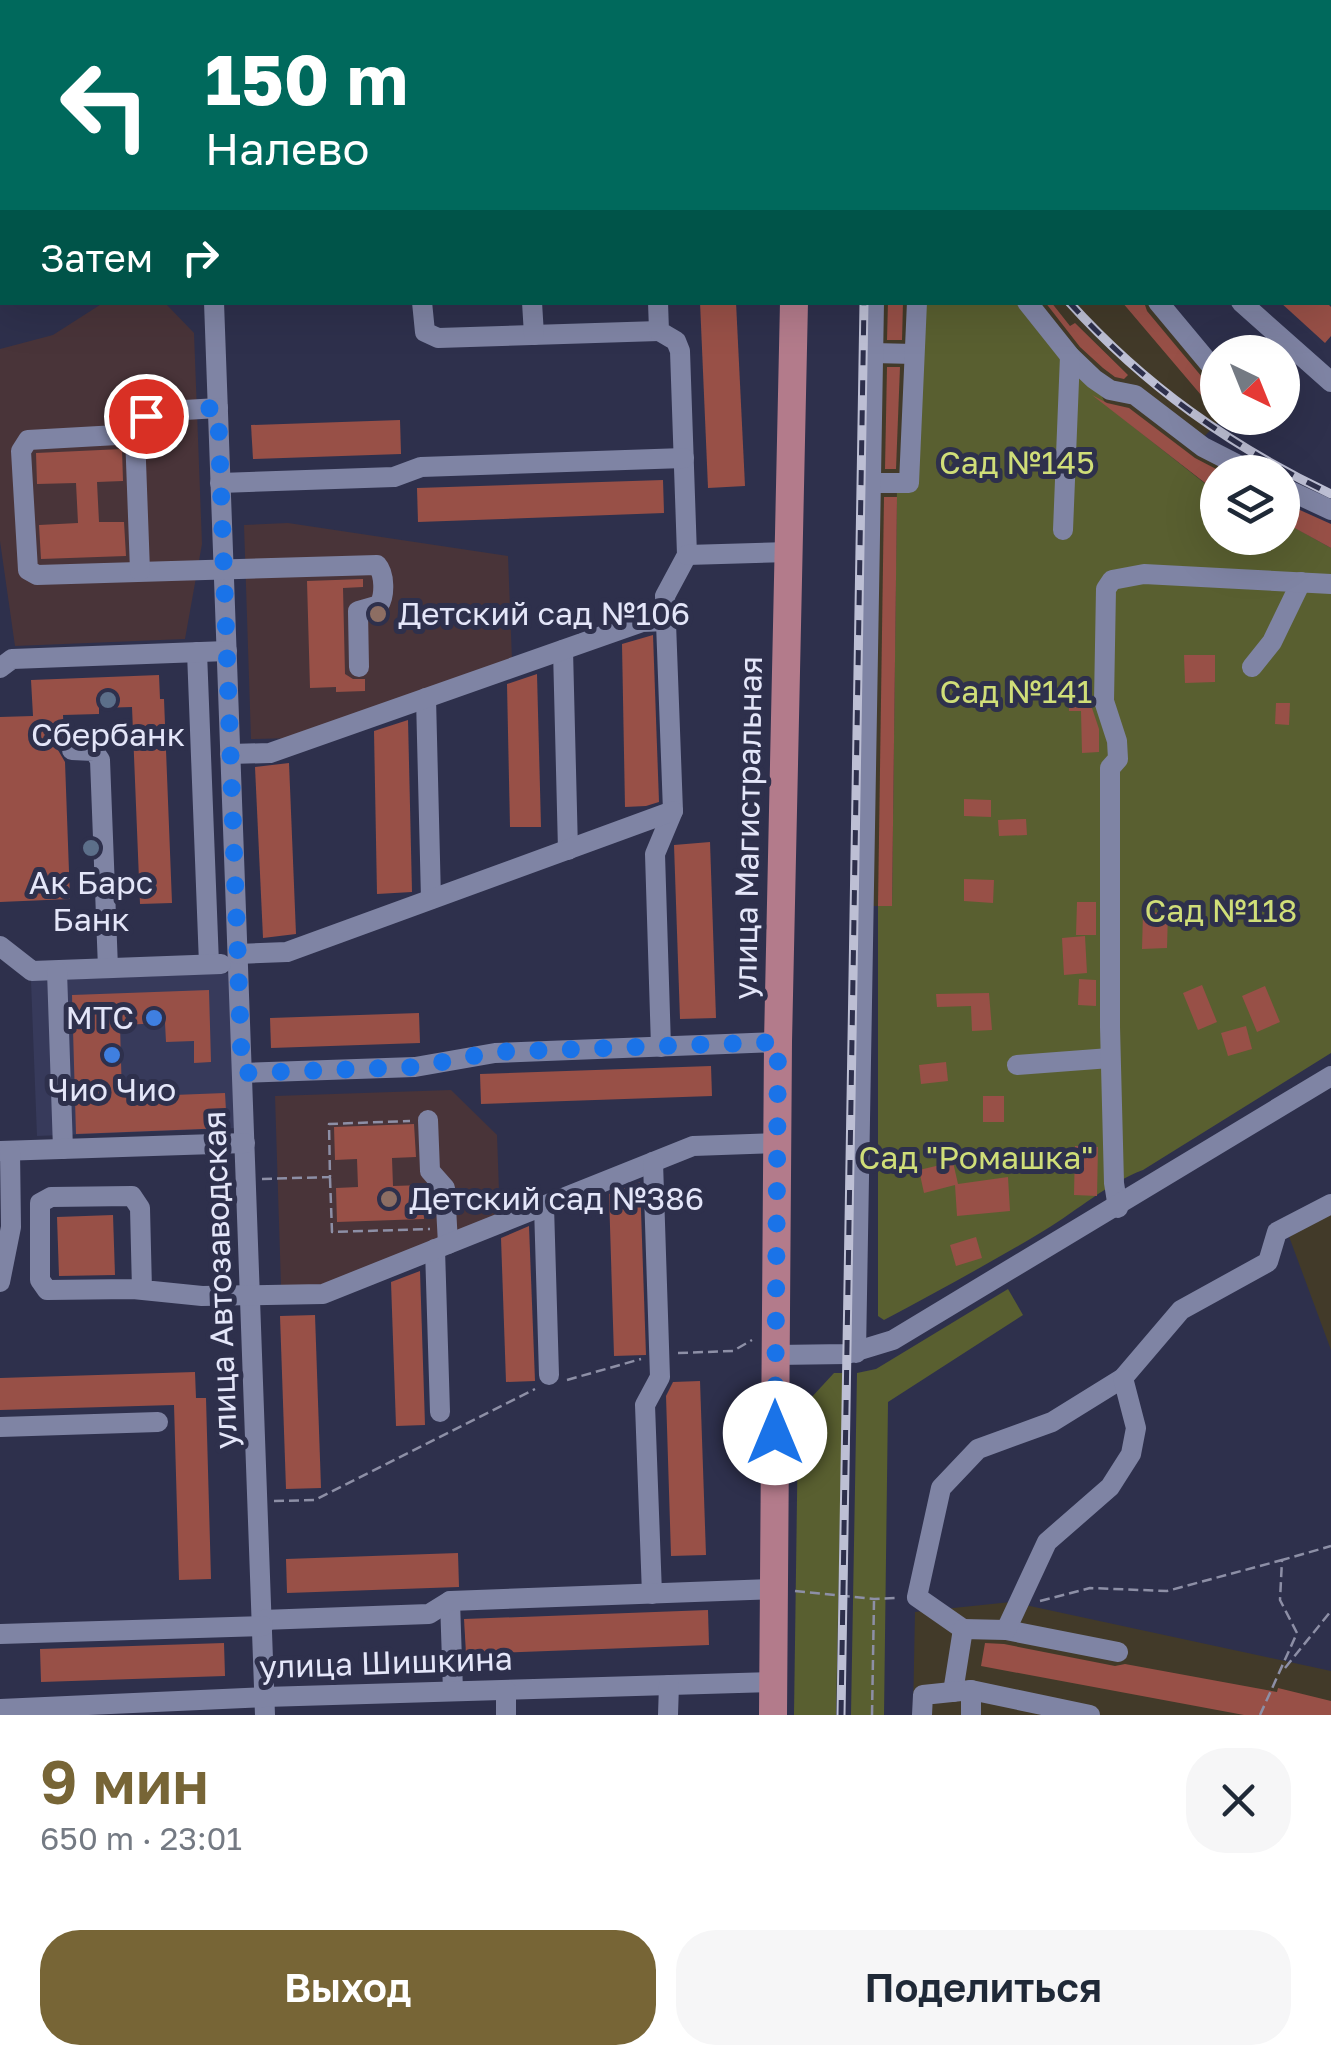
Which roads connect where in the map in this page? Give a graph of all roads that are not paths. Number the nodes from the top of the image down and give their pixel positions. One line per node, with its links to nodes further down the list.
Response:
1 (214, 305): 18 (street, улица Автозаводская)
2 (422, 305): 12 (street)
3 (532, 305): 12 (street)
4 (658, 305): 11 (street)
5 (794, 305): 27 (main road, улица Магистральная)
6 (874, 305): 14 (street)
7 (917, 305): 15 (street)
8 (1029, 305): 16 (street)
9 (1160, 305): 13 (street)
10 (1244, 305): 17 (street)
11 (659, 331): 12 (street); 21 (street)
12 (534, 335)
13 (1200, 352)
14 (873, 353): 15 (street); 22 (street)
15 (914, 354): 22 (street)
16 (1070, 356): 20 (street); 26 (street)
17 (1331, 382)
18 (218, 408): 19 (street); 23 (street, улица Автозаводская)
19 (135, 434): 30 (street); 30 (street)
20 (1220, 455)
21 (684, 458): 23 (street); 28 (street)
22 (871, 483): 72 (street)
23 (220, 484): 29 (street, улица Автозаводская)
24 (1300, 495): 25 (street)
25 (1331, 510)
26 (1063, 530)
27 (789, 552): 28 (street); 51 (main road, улица Магистральная)
28 (687, 555): 33 (street)
29 (223, 567): 30 (street); 35 (street, улица Автозаводская); 37 (street)
30 (140, 571)
31 (1301, 582): 32 (street); 38 (street); 53 (street)
32 (1331, 584)
33 (666, 621): 34 (street); 43 (street)
34 (563, 650): 40 (street); 44 (street)
35 (226, 651): 36 (street); 42 (street, улица Автозаводская)
36 (197, 652): 39 (street); 48 (street)
37 (359, 666)
38 (1252, 667)
39 (0, 668)
40 (426, 698): 42 (street); 45 (street)
41 (72, 750): 49 (street)
42 (230, 754): 47 (street, улица Автозаводская)
43 (672, 811): 44 (street); 52 (street)
44 (568, 850): 45 (street)
45 (431, 900): 47 (street)
46 (0, 946): 50 (street)
47 (238, 958): 48 (street); 55 (street, улица Автозаводская)
48 (210, 964): 49 (street)
49 (108, 968): 50 (street)
50 (56, 971): 60 (street)
51 (778, 1042): 52 (street); 59 (main road, улица Магистральная)
52 (661, 1046): 55 (street)
53 (1110, 1058): 54 (street); 65 (street)
54 (1017, 1065)
55 (242, 1073): 58 (street, улица Автозаводская)
56 (1331, 1076): 65 (street)
57 (428, 1120): 67 (street)
58 (245, 1143): 60 (street); 70 (street, улица Автозаводская)
59 (777, 1143): 62 (street); 71 (main road, улица Магистральная)
60 (64, 1149): 61 (street)
61 (5, 1151): 66 (street)
62 (653, 1162): 64 (street); 79 (street)
63 (1331, 1204): 73 (street)
64 (544, 1206): 67 (street); 74 (street)
65 (1118, 1208): 72 (street)
66 (5, 1240): 68 (street)
67 (443, 1240): 70 (street); 75 (street)
68 (0, 1282)
69 (142, 1290): 69 (street); 70 (street)
70 (250, 1294): 81 (street, улица Автозаводская)
71 (766, 1346): 72 (street); 78 (main road, улица Магистральная)
72 (856, 1353)
73 (1122, 1378): 82 (street); 83 (street)
74 (551, 1381)
75 (440, 1412)
76 (158, 1422): 77 (street)
77 (0, 1427)
78 (774, 1589): 79 (street); 86 (main road, улица Магистральная)
79 (652, 1594): 80 (street)
80 (450, 1601): 81 (street); 89 (street)
81 (263, 1623): 84 (street); 91 (street, улица Автозаводская)
82 (964, 1629): 83 (street); 90 (street)
83 (1006, 1630): 85 (street)
84 (0, 1634)
85 (1118, 1652)
86 (774, 1682): 87 (street, улица Шишкина); 95 (main road, улица Магистральная)
87 (668, 1685): 88 (street, улица Шишкина); 94 (street)
88 (506, 1690): 89 (street, улица Шишкина); 93 (street)
89 (453, 1691): 91 (street, улица Шишкина)
90 (962, 1691): 96 (street); 97 (street); 98 (street)
91 (265, 1706): 92 (street, улица Шишкина)
92 (1, 1711)
93 (506, 1715)
94 (668, 1715)
95 (773, 1715)
96 (922, 1715)
97 (971, 1715)
98 (1090, 1715)

